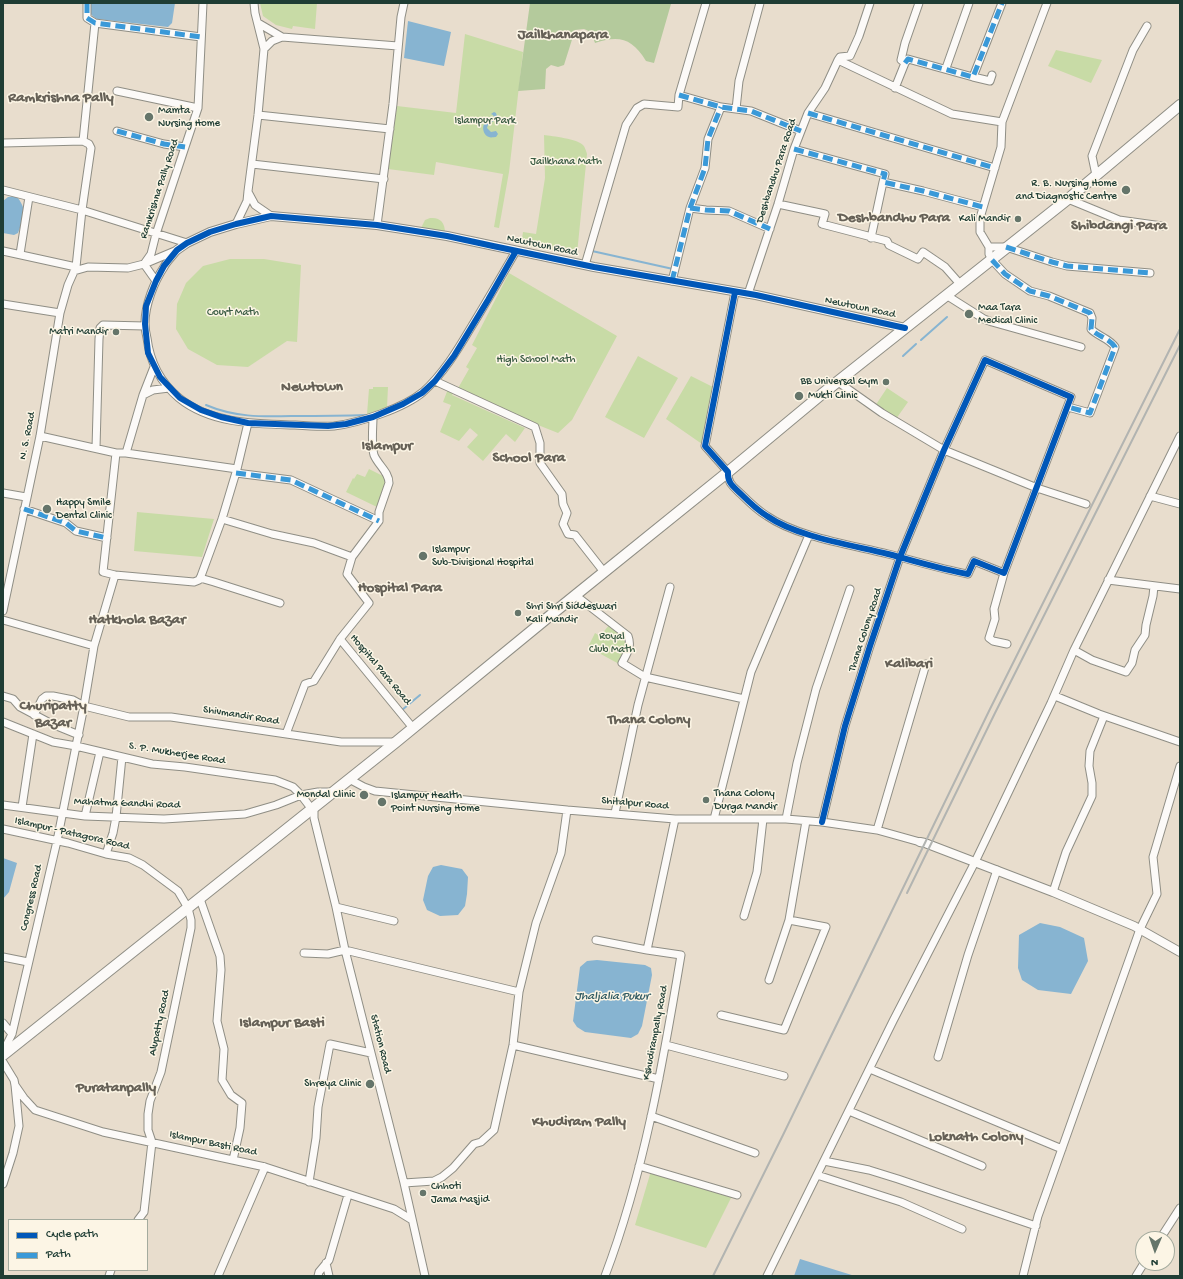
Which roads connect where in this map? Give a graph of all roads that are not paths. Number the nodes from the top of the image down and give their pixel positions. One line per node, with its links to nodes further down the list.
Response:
1 (87, 3): 12 (street)
2 (203, 3): 15 (street, Ramkrishna Pally Road)
3 (254, 3): 13 (street)
4 (404, 3): 17 (street)
5 (706, 3): 26 (street)
6 (760, 3): 30 (street)
7 (870, 3): 19 (street)
8 (920, 3): 20 (street)
9 (969, 3): 21 (street)
10 (1002, 3): 23 (street)
11 (1047, 3): 33 (street)
12 (95, 23): 15 (street); 37 (street)
13 (258, 23): 16 (street); 18 (street)
14 (1148, 26): 43 (street)
15 (201, 37): 29 (street, Ramkrishna Pally Road)
16 (282, 37): 17 (street); 18 (street)
17 (398, 46): 34 (street)
18 (264, 49): 32 (street)
19 (838, 60): 24 (street); 31 (street, Deshbandhu Para Road)
20 (905, 63): 21 (street); 24 (street)
21 (946, 68): 23 (street)
22 (992, 75): 23 (street)
23 (973, 77)
24 (895, 88): 33 (street)
25 (117, 92): 29 (street)
26 (679, 95): 28 (street); 70 (street)
27 (1180, 105): 43 (main road)
28 (721, 107): 30 (street); 52 (street)
29 (198, 108): 39 (street, Ramkrishna Pally Road)
30 (736, 110): 36 (street)
31 (808, 113): 36 (street, Deshbandhu Para Road); 42 (street)
32 (258, 115): 34 (street); 41 (street)
33 (1002, 122): 42 (street)
34 (390, 130): 44 (street)
35 (117, 131): 39 (street)
36 (801, 131): 40 (street, Deshbandhu Para Road)
37 (83, 141): 38 (street); 53 (street, N. S. Road)
38 (3, 143)
39 (185, 147): 59 (street, Ramkrishna Pally Road)
40 (794, 149): 45 (street); 50 (street, Deshbandhu Para Road)
41 (252, 164): 44 (street); 47 (street)
42 (995, 168): 51 (street)
43 (1096, 175): 49 (main road)
44 (384, 180): 56 (street)
45 (883, 182): 51 (street); 60 (street)
46 (3, 190): 48 (street)
47 (248, 191): 54 (street); 55 (street)
48 (29, 196): 53 (street); 67 (street)
49 (1068, 199): 57 (street); 63 (main road)
50 (778, 204): 58 (street, Deshbandhu Para Road); 60 (street)
51 (983, 207): 62 (street)
52 (690, 208): 58 (street); 74 (street)
53 (82, 210): 59 (street); 71 (street, N. S. Road)
54 (271, 216): 55 (street, Newtown Road); 56 (street, Newtown Road)
55 (236, 224): 61 (street, Newtown Road)
56 (377, 225): 65 (street, Newtown Road)
57 (1162, 226)
58 (770, 229): 77 (street, Deshbandhu Para Road)
59 (156, 234): 61 (street); 69 (street, Ramkrishna Pally Road)
60 (871, 238): 75 (street)
61 (187, 243): 64 (street, Newtown Road)
62 (989, 247): 63 (street); 68 (street)
63 (1006, 247): 68 (main road); 72 (street)
64 (177, 250): 69 (street); 73 (street)
65 (516, 250): 70 (street, Newtown Road); 85 (street)
66 (3, 251): 67 (street)
67 (20, 254): 71 (street)
68 (992, 260): 75 (main road); 89 (street)
69 (144, 264): 71 (street); 73 (street)
70 (585, 265): 74 (street, Newtown Road)
71 (75, 269): 80 (street, N. S. Road)
72 (1150, 274)
73 (156, 281): 81 (street)
74 (672, 281): 76 (street, Newtown Road)
75 (960, 284): 78 (main road)
76 (735, 292): 77 (street, Newtown Road); 99 (street)
77 (748, 294): 82 (street, Newtown Road)
78 (946, 295): 82 (main road); 83 (street)
79 (3, 304): 80 (street)
80 (60, 313): 92 (street, N. S. Road)
81 (145, 326): 84 (street); 94 (street)
82 (905, 328): 86 (main road)
83 (1081, 347)
84 (154, 367): 87 (street); 88 (street)
85 (435, 381): 90 (street); 113 (street)
86 (838, 382): 95 (street); 99 (main road)
87 (169, 388): 88 (street); 91 (street)
88 (143, 395): 97 (street)
89 (1068, 407): 95 (street, Thana Colony Road); 100 (street)
90 (373, 416): 91 (street); 108 (street, Hospital Para Road)
91 (248, 423): 98 (street)
92 (40, 436): 94 (street); 103 (street, N. S. Road)
93 (1180, 436): 102 (street)
94 (96, 448): 96 (street)
95 (944, 450): 100 (street); 112 (street, Thana Colony Road)
96 (116, 453): 97 (street); 110 (street)
97 (126, 453): 98 (street)
98 (236, 471): 107 (street); 108 (street)
99 (728, 472): 109 (street); 113 (main road)
100 (1037, 488): 104 (street); 114 (street)
101 (3, 493): 103 (street)
102 (1150, 496): 105 (street); 117 (street)
103 (26, 497): 106 (street, N. S. Road)
104 (1086, 504)
105 (1180, 504)
106 (24, 509): 110 (street); 124 (street, N. S. Road)
107 (222, 519): 111 (street); 116 (street)
108 (379, 521): 111 (street, Hospital Para Road)
109 (809, 535): 112 (street); 134 (street)
110 (107, 538): 115 (street)
111 (352, 557): 126 (street, Hospital Para Road)
112 (900, 557): 114 (street); 165 (street, Thana Colony Road)
113 (604, 572): 122 (main road)
114 (1004, 573): 127 (street)
115 (115, 575): 116 (street); 128 (street, Congress Road)
116 (200, 578): 123 (street)
117 (1108, 580): 118 (street); 129 (street)
118 (1154, 586): 121 (street); 129 (street)
119 (670, 587): 131 (street)
120 (850, 589): 163 (street)
121 (1180, 589)
122 (575, 596): 131 (street); 139 (main road)
123 (280, 603)
124 (3, 611)
125 (3, 620): 128 (street)
126 (340, 639): 139 (street, Hospital Para Road); 141 (street)
127 (1007, 644)
128 (94, 646): 135 (street, Congress Road)
129 (1074, 650): 133 (street)
130 (926, 664): 167 (street)
131 (645, 677): 134 (street); 157 (street)
132 (3, 696): 136 (street)
133 (1055, 696): 137 (street); 171 (street)
134 (744, 699): 160 (street)
135 (84, 706): 136 (street, Shivmandir Road); 141 (street, Shivmandir Road); 142 (street, Congress Road)
136 (34, 714): 142 (street)
137 (1104, 716): 144 (street); 173 (street)
138 (3, 722): 140 (street, S. P. Mukherjee Road)
139 (413, 728): 143 (main road)
140 (33, 734): 145 (street, S. P. Mukherjee Road); 153 (street)
141 (286, 734): 143 (street, Shivmandir Road)
142 (79, 735): 145 (street, Congress Road)
143 (396, 742): 149 (main road)
144 (1180, 742)
145 (76, 746): 146 (street, S. P. Mukherjee Road); 155 (street, Congress Road)
146 (100, 752): 147 (street, S. P. Mukherjee Road); 158 (street)
147 (122, 757): 151 (street, S. P. Mukherjee Road); 159 (street)
148 (1180, 766): 180 (street)
149 (349, 779): 150 (main road); 154 (street, Shitalpur Road)
150 (332, 792): 151 (street, Mahatma Gandhi Road); 156 (main road)
151 (301, 795): 156 (street); 159 (street, Mahatma Gandhi Road)
152 (3, 805): 153 (street, Mahatma Gandhi Road)
153 (22, 807): 155 (street, Mahatma Gandhi Road)
154 (567, 810): 157 (street, Shitalpur Road); 189 (street)
155 (62, 812): 158 (street, Mahatma Gandhi Road); 168 (street, Congress Road)
156 (313, 813): 174 (main road); 175 (street, Station Road)
157 (615, 813): 161 (street, Shitalpur Road)
158 (85, 816): 159 (street, Mahatma Gandhi Road)
159 (116, 817): 170 (street)
160 (714, 818): 161 (street, Shitalpur Road); 162 (street, Shitalpur Road)
161 (675, 819): 183 (street)
162 (763, 819): 163 (street, Shitalpur Road); 177 (street)
163 (786, 819): 164 (street, Shitalpur Road)
164 (806, 821): 165 (street, Shitalpur Road); 178 (street)
165 (822, 822): 167 (street, Shitalpur Road)
166 (3, 829): 168 (street, Islampur - Patagora Road)
167 (877, 830): 169 (street, Shitalpur Road)
168 (57, 841): 170 (street, Islampur - Patagora Road); 187 (street, Congress Road)
169 (920, 842): 171 (street)
170 (106, 854): 176 (street, Islampur - Patagora Road)
171 (976, 862): 172 (street); 199 (street)
172 (997, 870): 173 (street); 197 (street)
173 (1053, 892): 180 (street)
174 (200, 899): 176 (main road); 208 (street)
175 (336, 907): 179 (street); 182 (street, Station Road)
176 (188, 908): 195 (main road); 205 (street, Alupatty Road)
177 (744, 916)
178 (789, 920): 188 (street); 190 (street)
179 (394, 921)
180 (1140, 929): 184 (street); 206 (street)
181 (596, 940): 183 (street)
182 (344, 950): 185 (street); 189 (street); 196 (street, Station Road)
183 (648, 950): 194 (street, Kshudirampally Road)
184 (1180, 952)
185 (304, 953)
186 (3, 957): 187 (street)
187 (28, 962): 192 (street, Congress Road)
188 (769, 980)
189 (519, 992): 193 (street)
190 (721, 1015)
191 (3, 1023): 192 (street)
192 (12, 1034): 195 (street, Congress Road)
193 (513, 1045): 201 (street); 215 (street)
194 (666, 1045): 200 (street); 201 (street, Kshudirampally Road)
195 (3, 1054)
196 (371, 1054): 214 (street); 215 (street, Station Road)
197 (938, 1057)
198 (3, 1062): 202 (street)
199 (870, 1069): 203 (street); 206 (street)
200 (784, 1076)
201 (659, 1079): 204 (street, Kshudirampally Road)
202 (15, 1085): 205 (street, Islampur Basti Road); 216 (street)
203 (849, 1111): 209 (street); 211 (street)
204 (651, 1116): 207 (street); 210 (street, Kshudirampally Road)
205 (152, 1142): 208 (street, Islampur Basti Road); 220 (street, Alupatty Road)
206 (1062, 1149): 222 (street)
207 (755, 1153)
208 (233, 1160): 212 (street, Islampur Basti Road)
209 (824, 1161): 213 (street); 222 (street)
210 (639, 1166): 218 (street); 230 (street, Kshudirampally Road)
211 (982, 1166)
212 (265, 1167): 214 (street, Islampur Basti Road); 226 (street)
213 (817, 1175): 223 (street); 231 (street)
214 (309, 1182): 217 (street, Islampur Basti Road)
215 (404, 1183): 221 (street, Station Road)
216 (3, 1184)
217 (348, 1195): 221 (street, Islampur Basti Road); 225 (street)
218 (737, 1195)
219 (1180, 1208): 224 (street)
220 (139, 1219)
221 (412, 1220): 229 (street, Station Road)
222 (1036, 1226): 232 (street)
223 (962, 1229)
224 (1165, 1231)
225 (326, 1263): 227 (street); 228 (street)
226 (218, 1276)
227 (318, 1276)
228 (329, 1276)
229 (425, 1276)
230 (605, 1276)
231 (767, 1276)
232 (1023, 1276)

